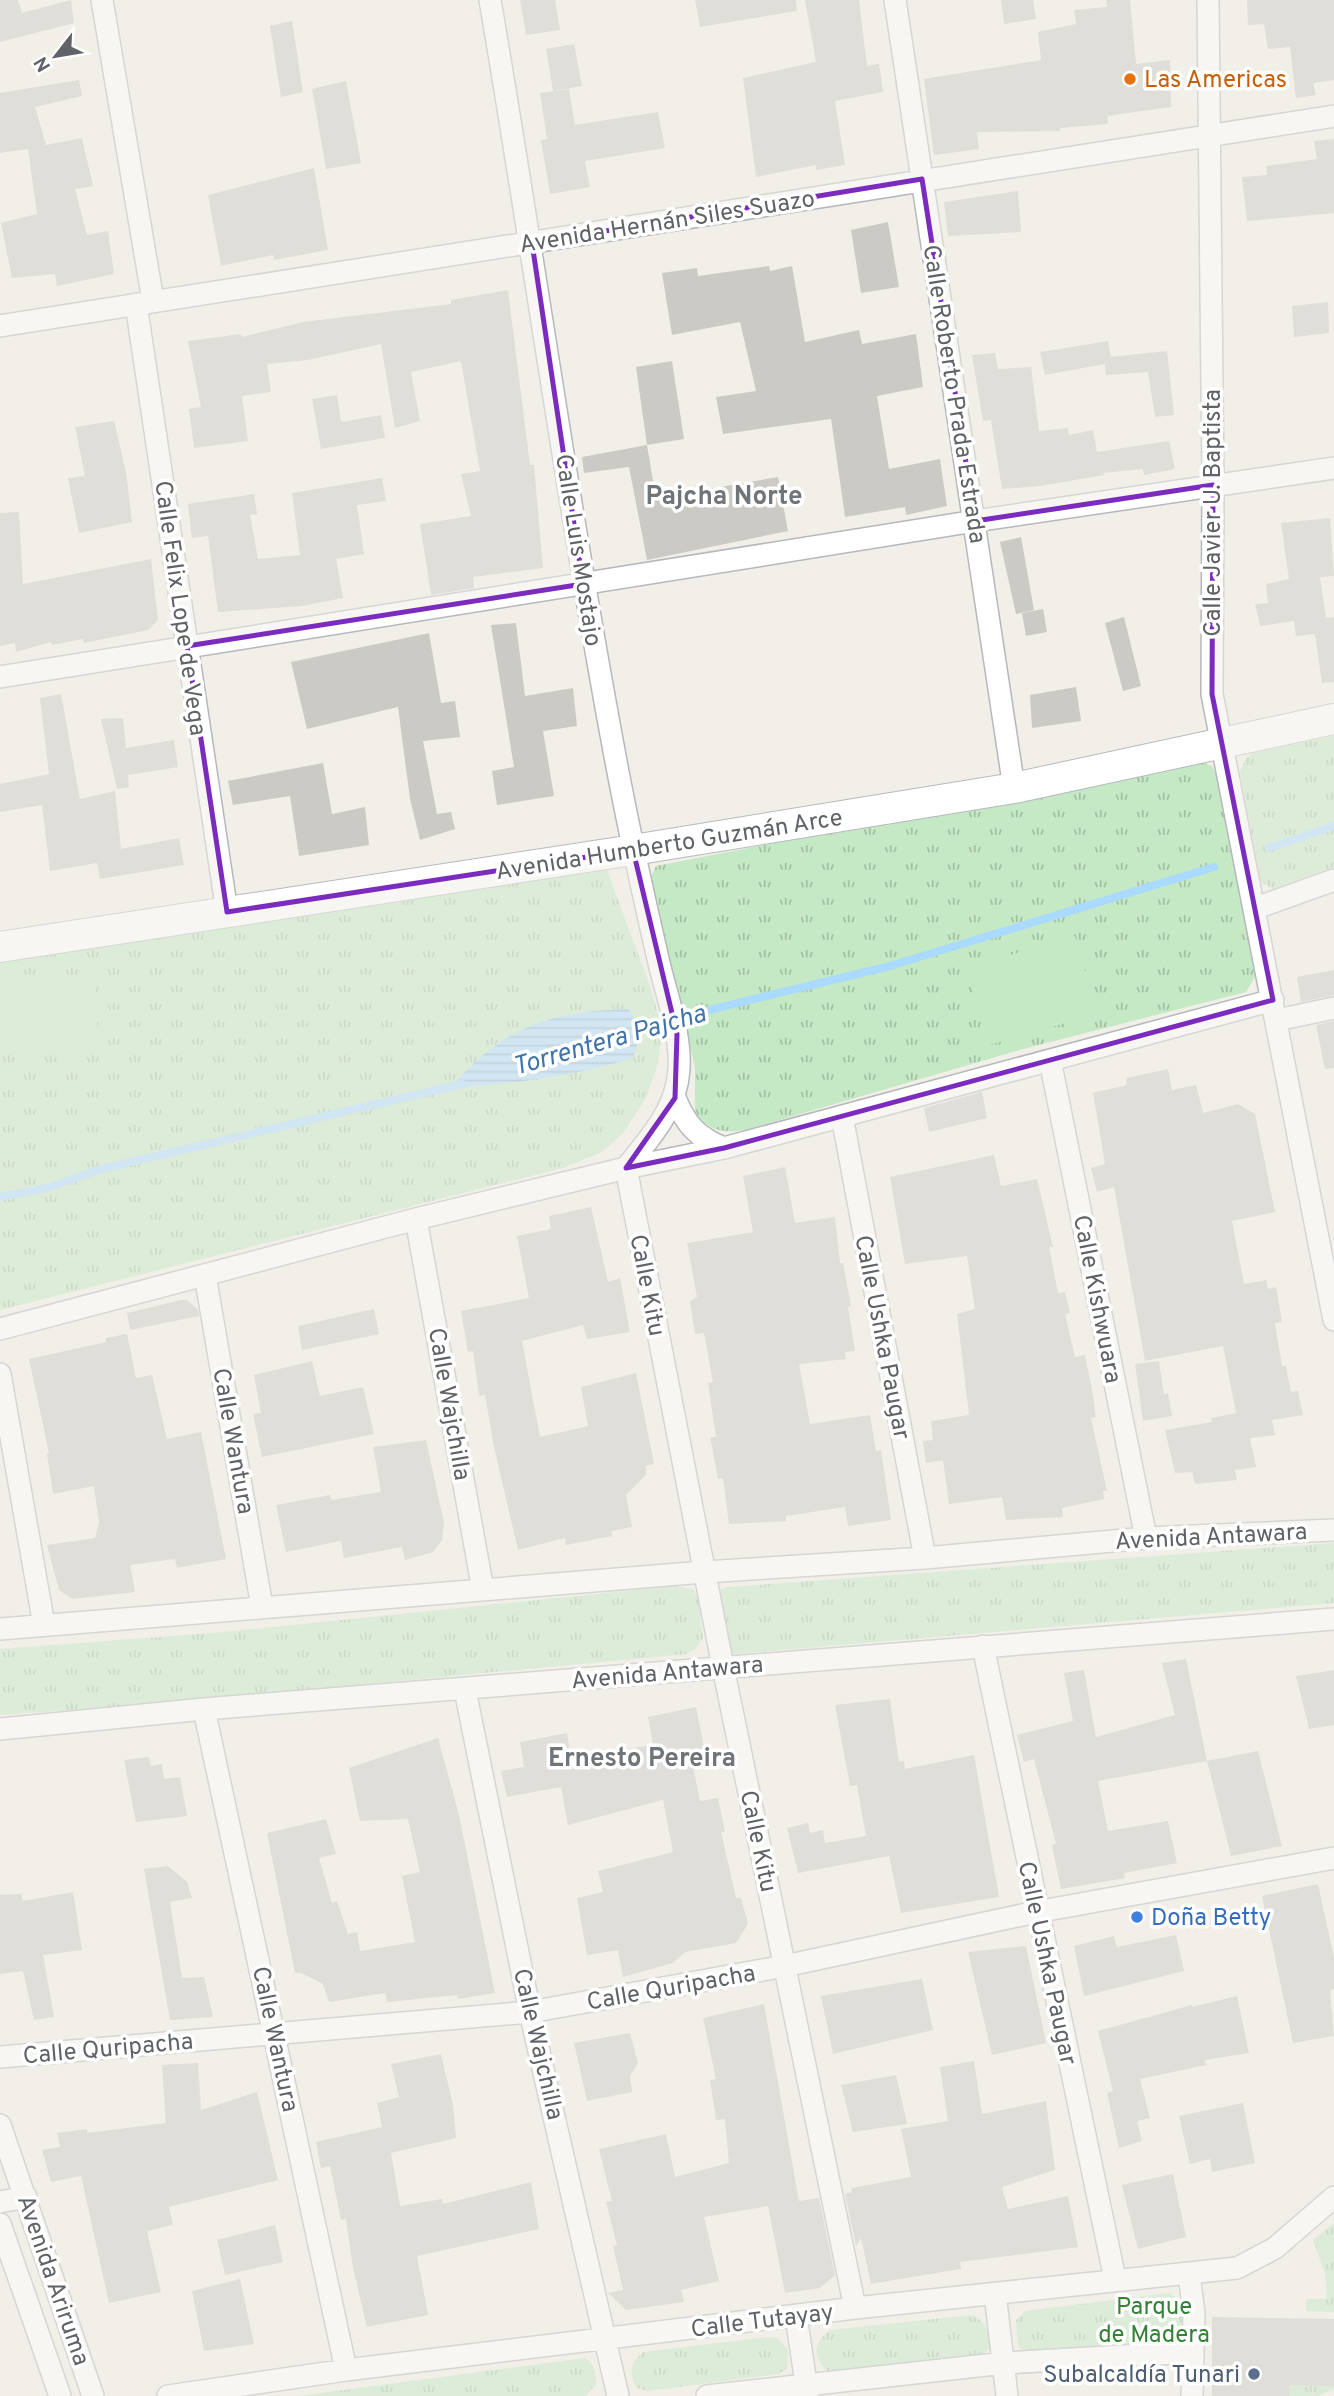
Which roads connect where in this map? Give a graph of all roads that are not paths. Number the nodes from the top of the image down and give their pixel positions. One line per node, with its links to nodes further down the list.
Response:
1 (102, 0): 9 (street, Calle Felix Lope de Vega)
2 (490, 0): 8 (street, Calle Luis Mostajo)
3 (895, 0): 7 (street, Calle Roberto Prada Estrada)
4 (1208, 0): 6 (street, Calle Javier U. Baptista)
5 (1334, 116): 6 (street, Avenida Hernán Siles Suazo)
6 (1209, 137): 7 (street, Avenida Hernán Siles Suazo); 12 (street, Calle Javier U. Baptista)
7 (922, 180): 8 (street, Avenida Hernán Siles Suazo); 13 (street, Calle Roberto Prada Estrada)
8 (532, 243): 9 (street, Avenida Hernán Siles Suazo); 14 (street, Calle Luis Mostajo)
9 (145, 303): 10 (street, Avenida Hernán Siles Suazo); 15 (street, Calle Felix Lope de Vega)
10 (0, 327)
11 (1334, 468): 12 (street)
12 (1213, 485): 13 (street); 18 (street, Calle Javier U. Baptista)
13 (975, 521): 14 (street); 19 (street, Calle Roberto Prada Estrada)
14 (583, 584): 15 (street); 20 (street, Calle Luis Mostajo)
15 (187, 646): 16 (street); 23 (street, Calle Felix Lope de Vega)
16 (0, 677)
17 (1334, 719): 18 (main road, Avenida Humberto Guzmán Arce)
18 (1222, 743): 19 (main road, Avenida Humberto Guzmán Arce); 22 (street, Calle Javier U. Baptista)
19 (1014, 788): 20 (main road, Avenida Humberto Guzmán Arce)
20 (633, 850): 23 (main road, Avenida Humberto Guzmán Arce); 28 (street, Calle Luis Mostajo)
21 (1334, 880): 22 (street)
22 (1256, 908): 26 (street, Calle Javier U. Baptista)
23 (227, 912): 24 (main road, Avenida Humberto Guzmán Arce)
24 (0, 947)
25 (1334, 1008): 26 (street)
26 (1275, 1010): 27 (street); 34 (street, Calle Javier U. Baptista)
27 (1049, 1060): 29 (street); 38 (street, Calle Kishwuara)
28 (676, 1098): 30 (street); 31 (street, Calle Luis Mostajo)
29 (842, 1116): 30 (street); 39 (street, Calle Ushka Paugar)
30 (724, 1149): 31 (street)
31 (626, 1168): 32 (street); 40 (street, Calle Kitu)
32 (416, 1219): 33 (street); 41 (street, Calle Wajchilla)
33 (205, 1275): 35 (street); 42 (street, Calle Wantura)
34 (1334, 1320)
35 (0, 1329)
36 (0, 1374): 44 (street)
37 (1334, 1530): 38 (street, Avenida Antawara)
38 (1146, 1538): 39 (street, Avenida Antawara)
39 (925, 1558): 40 (street, Avenida Antawara)
40 (704, 1572): 41 (street, Avenida Antawara); 47 (street, Calle Kitu)
41 (483, 1590): 42 (street, Avenida Antawara)
42 (262, 1607): 44 (street, Avenida Antawara)
43 (1334, 1619): 46 (street, Avenida Antawara)
44 (44, 1625): 45 (street, Avenida Antawara)
45 (0, 1629)
46 (982, 1646): 47 (street, Avenida Antawara); 52 (street, Calle Ushka Paugar)
47 (723, 1667): 48 (street, Avenida Antawara); 53 (street, Calle Kitu)
48 (465, 1690): 49 (street, Avenida Antawara); 54 (street, Calle Wajchilla)
49 (204, 1709): 50 (street, Avenida Antawara); 55 (street, Calle Wantura)
50 (0, 1729)
51 (1334, 1858): 52 (street, Calle Quripacha)
52 (1036, 1912): 53 (street, Calle Quripacha); 63 (street, Calle Ushka Paugar)
53 (785, 1966): 54 (street, Calle Quripacha); 65 (street, Calle Kitu)
54 (530, 2012): 55 (street, Calle Quripacha); 67 (street, Calle Wajchilla)
55 (275, 2033): 56 (street, Calle Quripacha); 70 (street, Calle Wantura)
56 (0, 2057)
57 (0, 2125): 58 (street, Avenida Ariruma)
58 (26, 2197): 60 (street); 74 (street, Avenida Ariruma)
59 (1334, 2197): 62 (street, Calle Tutayay)
60 (0, 2202)
61 (0, 2224): 73 (street, Avenida Ariruma)
62 (1189, 2275): 63 (street, Calle Tutayay); 68 (street)
63 (1115, 2279): 64 (street, Calle Tutayay)
64 (995, 2293): 65 (street, Calle Tutayay); 69 (street)
65 (855, 2308): 66 (street, Calle Tutayay)
66 (796, 2316): 67 (street, Calle Tutayay); 71 (street)
67 (606, 2339): 70 (street, Calle Tutayay); 76 (street, Calle Wajchilla)
68 (1193, 2352): 69 (street); 79 (street)
69 (1004, 2363): 71 (street); 78 (street)
70 (346, 2370): 72 (street, Calle Tutayay)
71 (807, 2389): 77 (street)
72 (212, 2392): 75 (street, Calle Tutayay)
73 (60, 2396)
74 (93, 2396)
75 (168, 2396)
76 (618, 2396)
77 (707, 2396)
78 (1007, 2396)
79 (1192, 2396)

